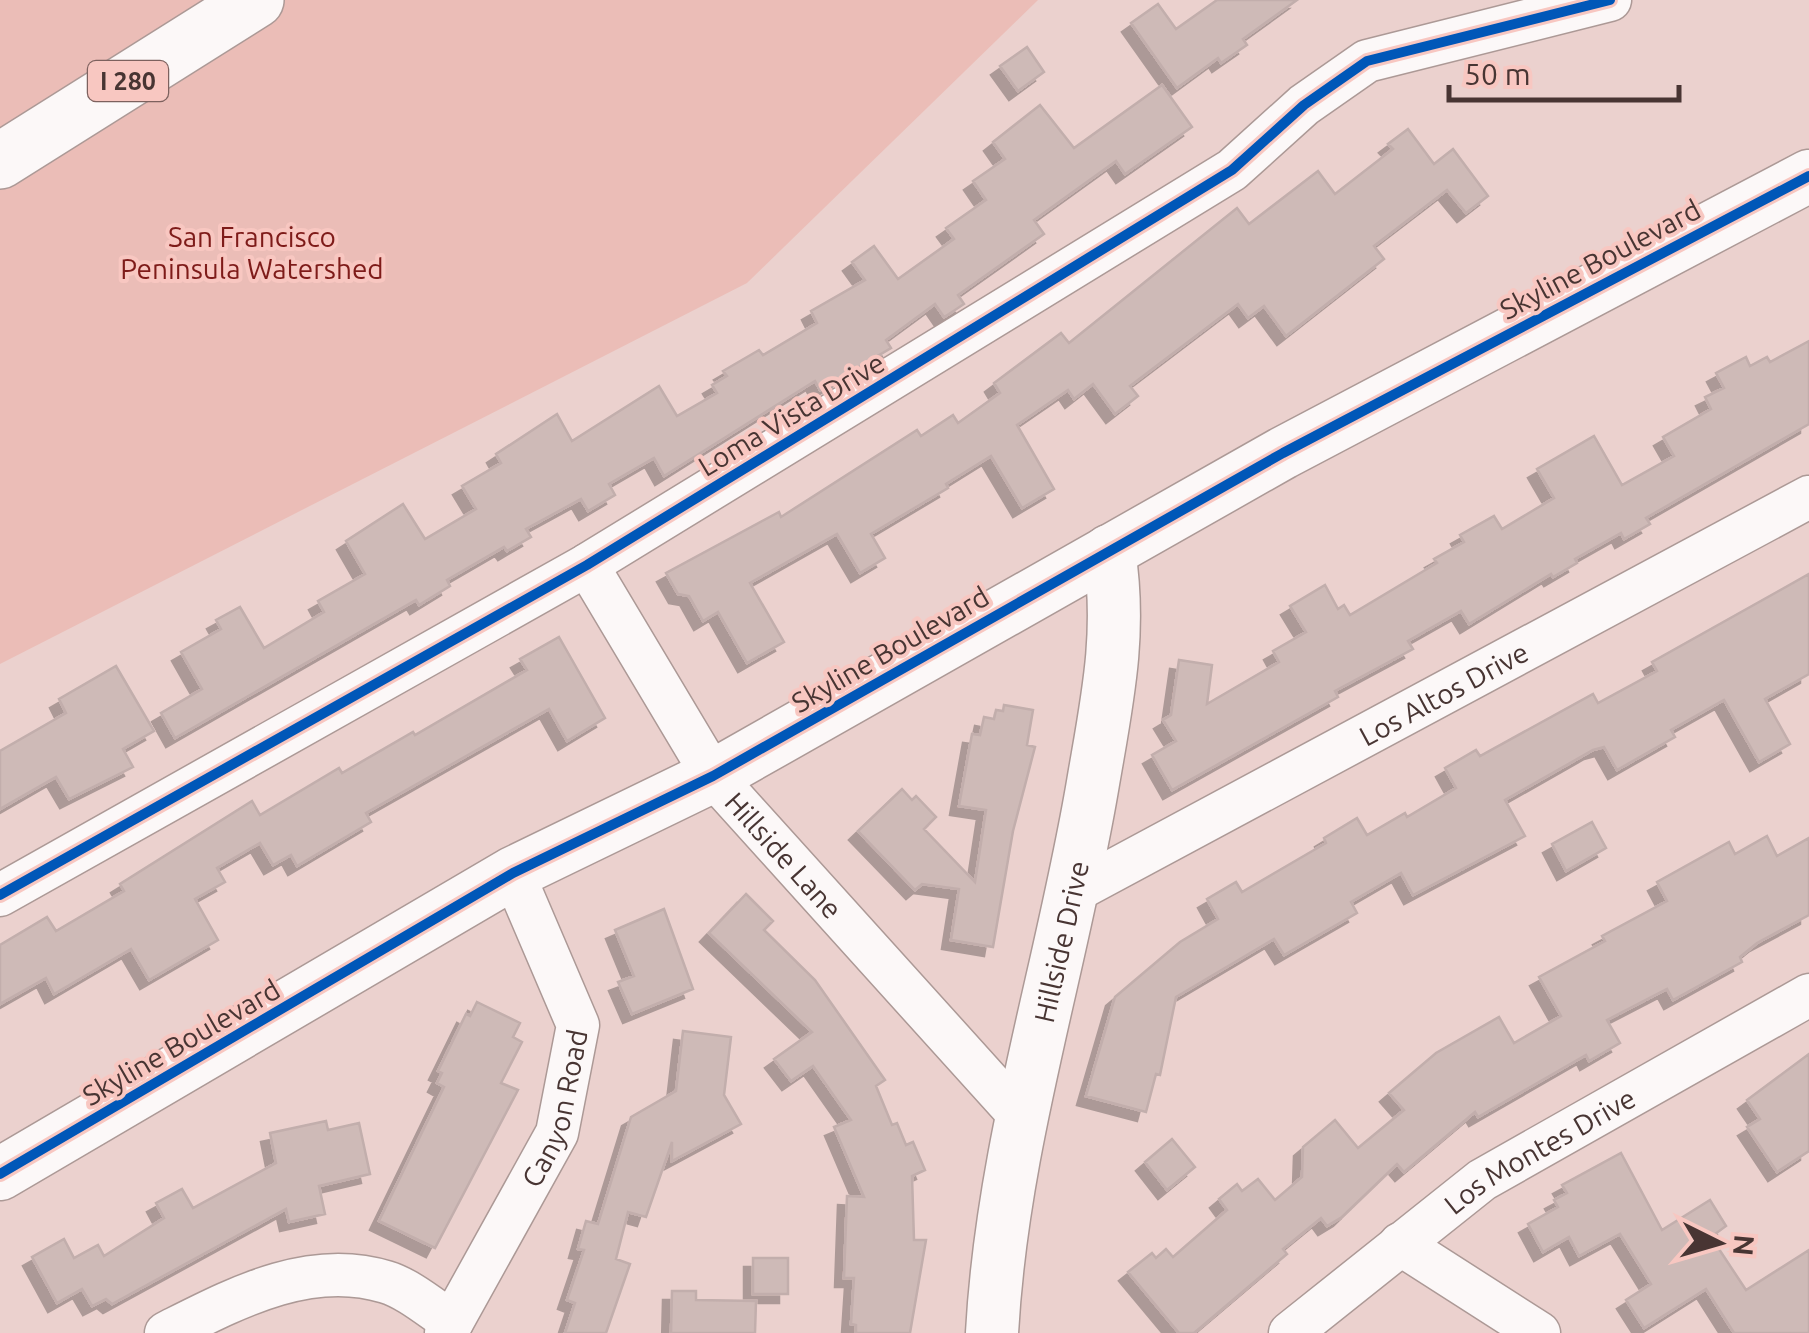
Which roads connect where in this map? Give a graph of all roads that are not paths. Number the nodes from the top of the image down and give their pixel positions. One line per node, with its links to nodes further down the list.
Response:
1 (256, 0): 3 (highway, I 280)
2 (1610, 0): 7 (street, Loma Vista Drive)
3 (0, 162)
4 (1809, 176): 6 (main road, Skyline Boulevard)
5 (1809, 497): 10 (street, Los Altos Drive)
6 (1109, 550): 8 (main road, Skyline Boulevard); 10 (main road, Hillside Drive)
7 (587, 565): 8 (street, Hillside Lane); 11 (street, Loma Vista Drive)
8 (712, 776): 9 (main road, Skyline Boulevard); 13 (street, Hillside Lane)
9 (514, 872): 14 (main road, Skyline Boulevard); 16 (street, Canyon Road)
10 (1075, 891): 13 (main road, Hillside Drive)
11 (0, 896)
12 (1809, 995): 15 (street, Los Montes Drive)
13 (1020, 1116): 18 (main road, Hillside Drive)
14 (0, 1174)
15 (1400, 1244): 19 (street, Los Montes Drive); 20 (street)
16 (449, 1328): 17 (street)
17 (166, 1333)
18 (992, 1333)
19 (1290, 1333)
20 (1539, 1333)

